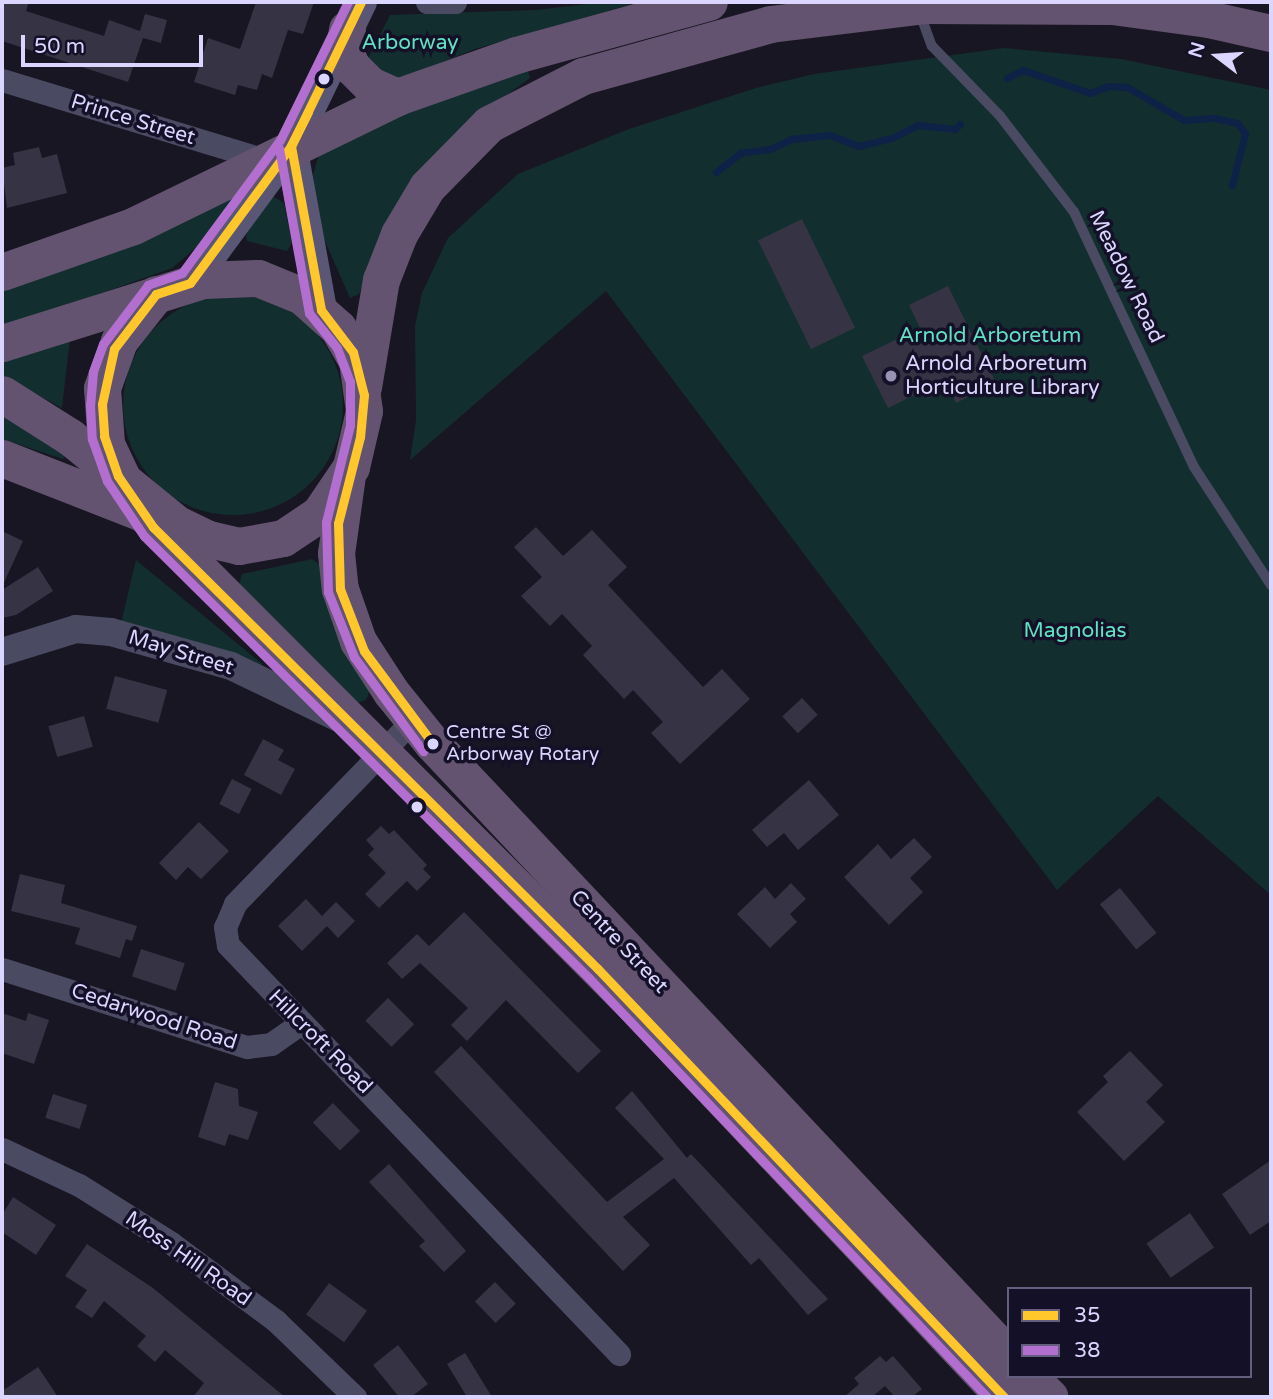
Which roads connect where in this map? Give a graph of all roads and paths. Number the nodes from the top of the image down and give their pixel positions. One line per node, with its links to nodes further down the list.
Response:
1 (427, 2): 2 (street)
2 (455, 2)
3 (709, 2): 8 (highway)
4 (919, 6): 6 (highway); 15 (highway); 21 (lane, Meadow Road)
5 (354, 16): 8 (highway); 9 (main road)
6 (1271, 33)
7 (2, 80): 9 (street, Prince Street)
8 (397, 97): 9 (highway)
9 (278, 153): 10 (highway); 11 (main road); 13 (main road, Centre Street)
10 (2, 272)
11 (190, 283): 12 (highway, Centre Street); 13 (highway, Centre Street)
12 (156, 294): 14 (highway); 19 (highway, Centre Street)
13 (321, 310): 15 (highway, Centre Street)
14 (2, 343)
15 (363, 387): 18 (highway, Centre Street)
16 (2, 394): 19 (highway)
17 (2, 458): 20 (highway)
18 (347, 475): 19 (highway, Centre Street); 23 (highway, Centre Street)
19 (118, 476): 20 (highway, Centre Street)
20 (140, 512): 24 (highway, Centre Street)
21 (1271, 585)
22 (2, 652): 24 (street, May Street)
23 (413, 720): 25 (street, Hillcroft Road); 30 (highway, Centre Street)
24 (351, 724): 25 (highway, Centre Street)
25 (382, 754): 27 (street, Hillcroft Road); 33 (highway, Centre Street)
26 (2, 968): 27 (street, Cedarwood Road)
27 (301, 1023): 29 (street, Hillcroft Road)
28 (2, 1149): 32 (street, Moss Hill Road)
29 (620, 1354)
30 (1007, 1354)
31 (1030, 1378): 34 (highway)
32 (355, 1397)
33 (1004, 1397)
34 (1050, 1397)

